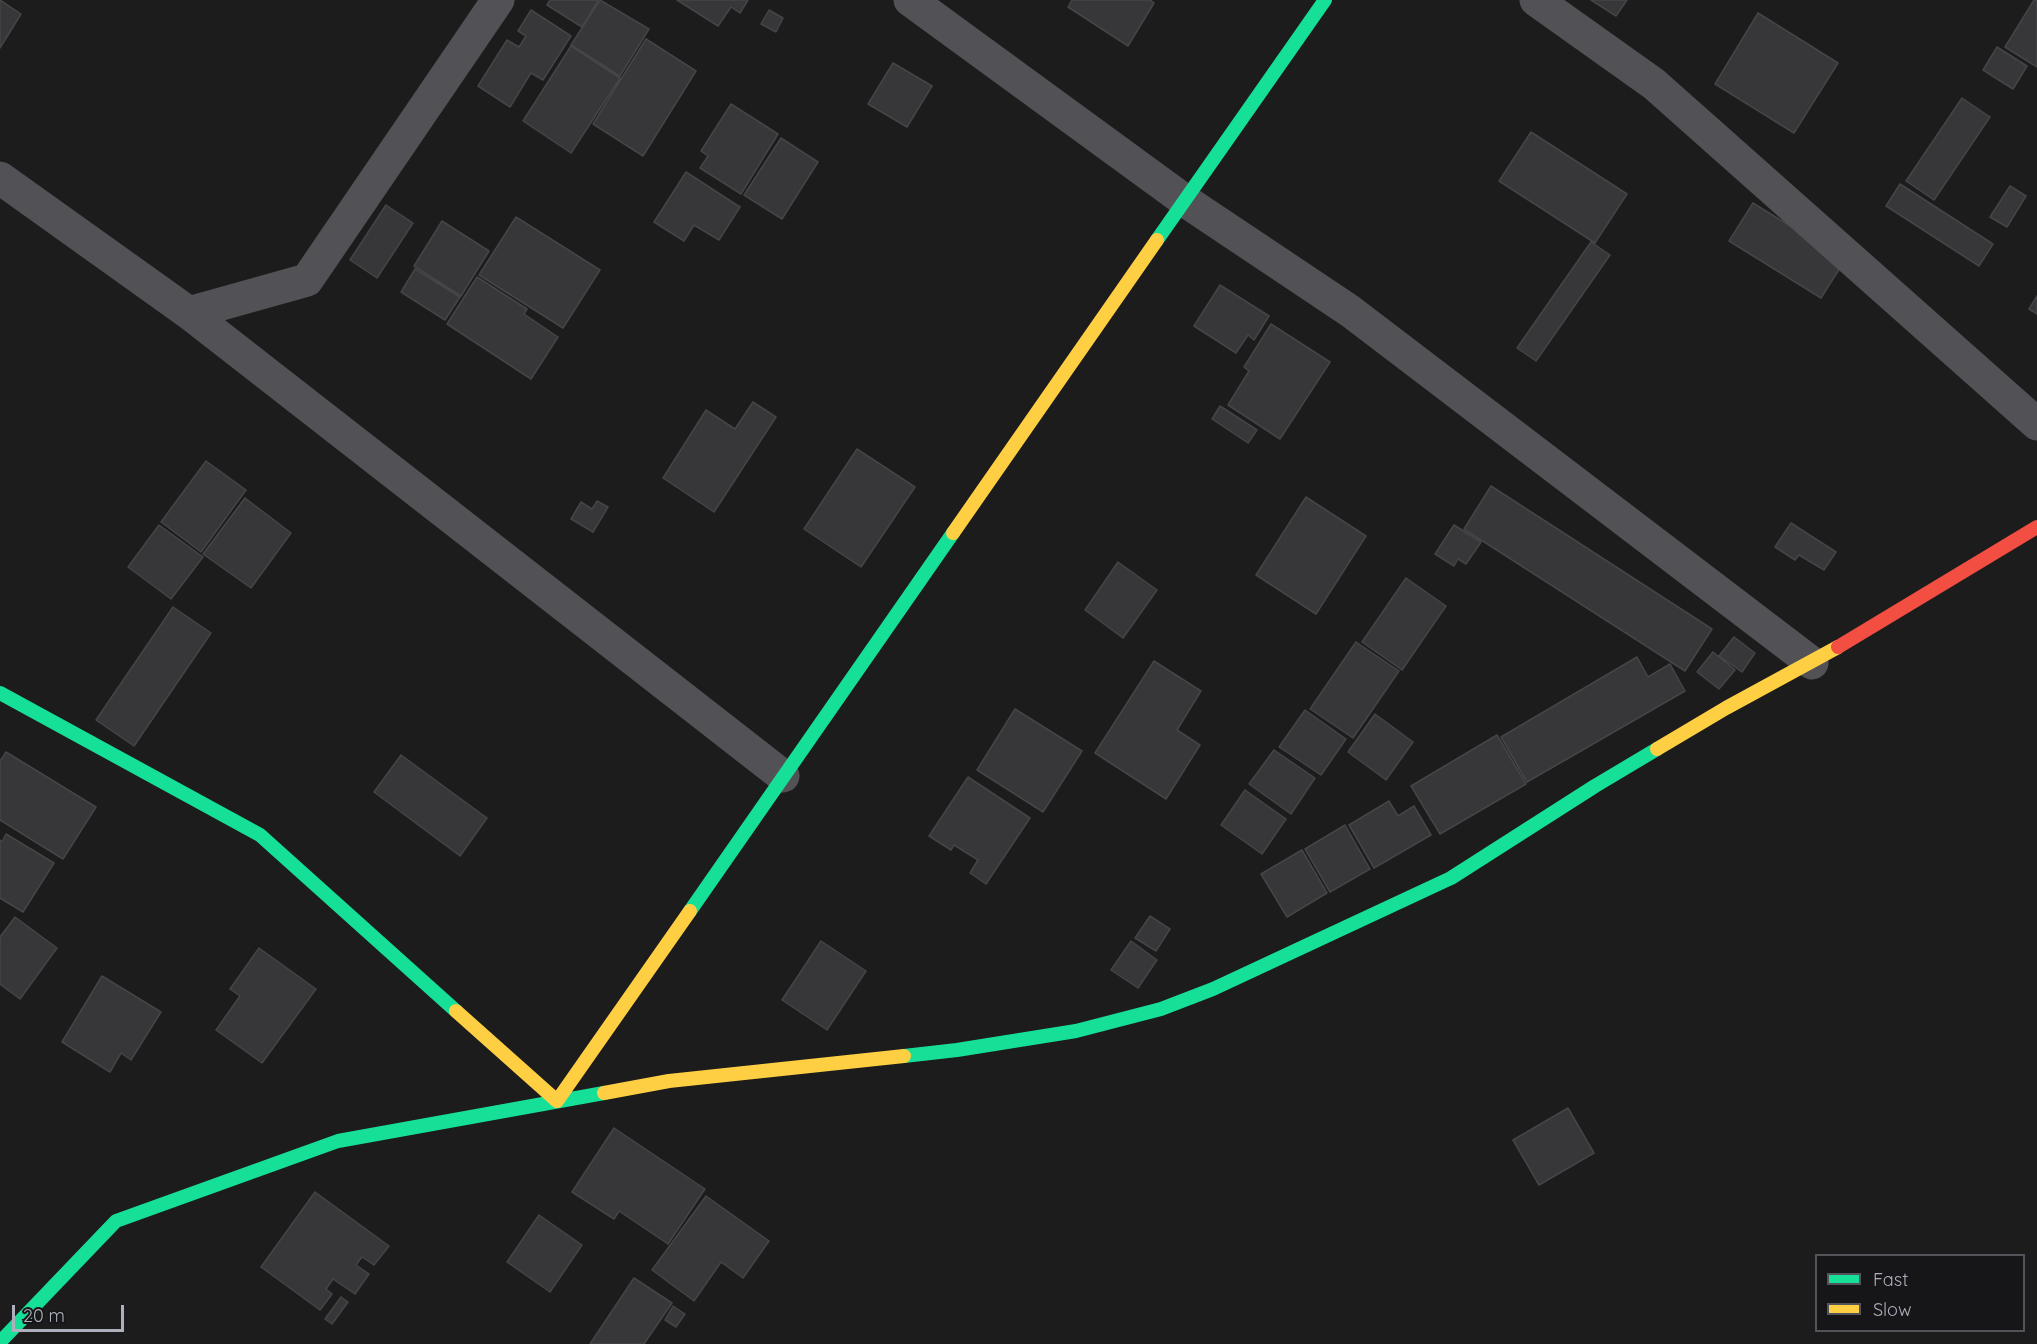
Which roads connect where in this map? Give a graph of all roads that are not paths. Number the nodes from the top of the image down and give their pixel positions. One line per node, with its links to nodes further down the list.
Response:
1 (498, 0): 7 (street)
2 (910, 0): 6 (street)
3 (1325, 0): 6 (street)
4 (1536, 0): 8 (street)
5 (0, 178): 7 (street)
6 (1184, 200): 10 (street); 12 (street)
7 (189, 313): 12 (street)
8 (2037, 424)
9 (2037, 527): 10 (street)
10 (1812, 663): 13 (street)
11 (0, 693): 13 (street)
12 (783, 776): 13 (street)
13 (557, 1101): 14 (street)
14 (0, 1342)

